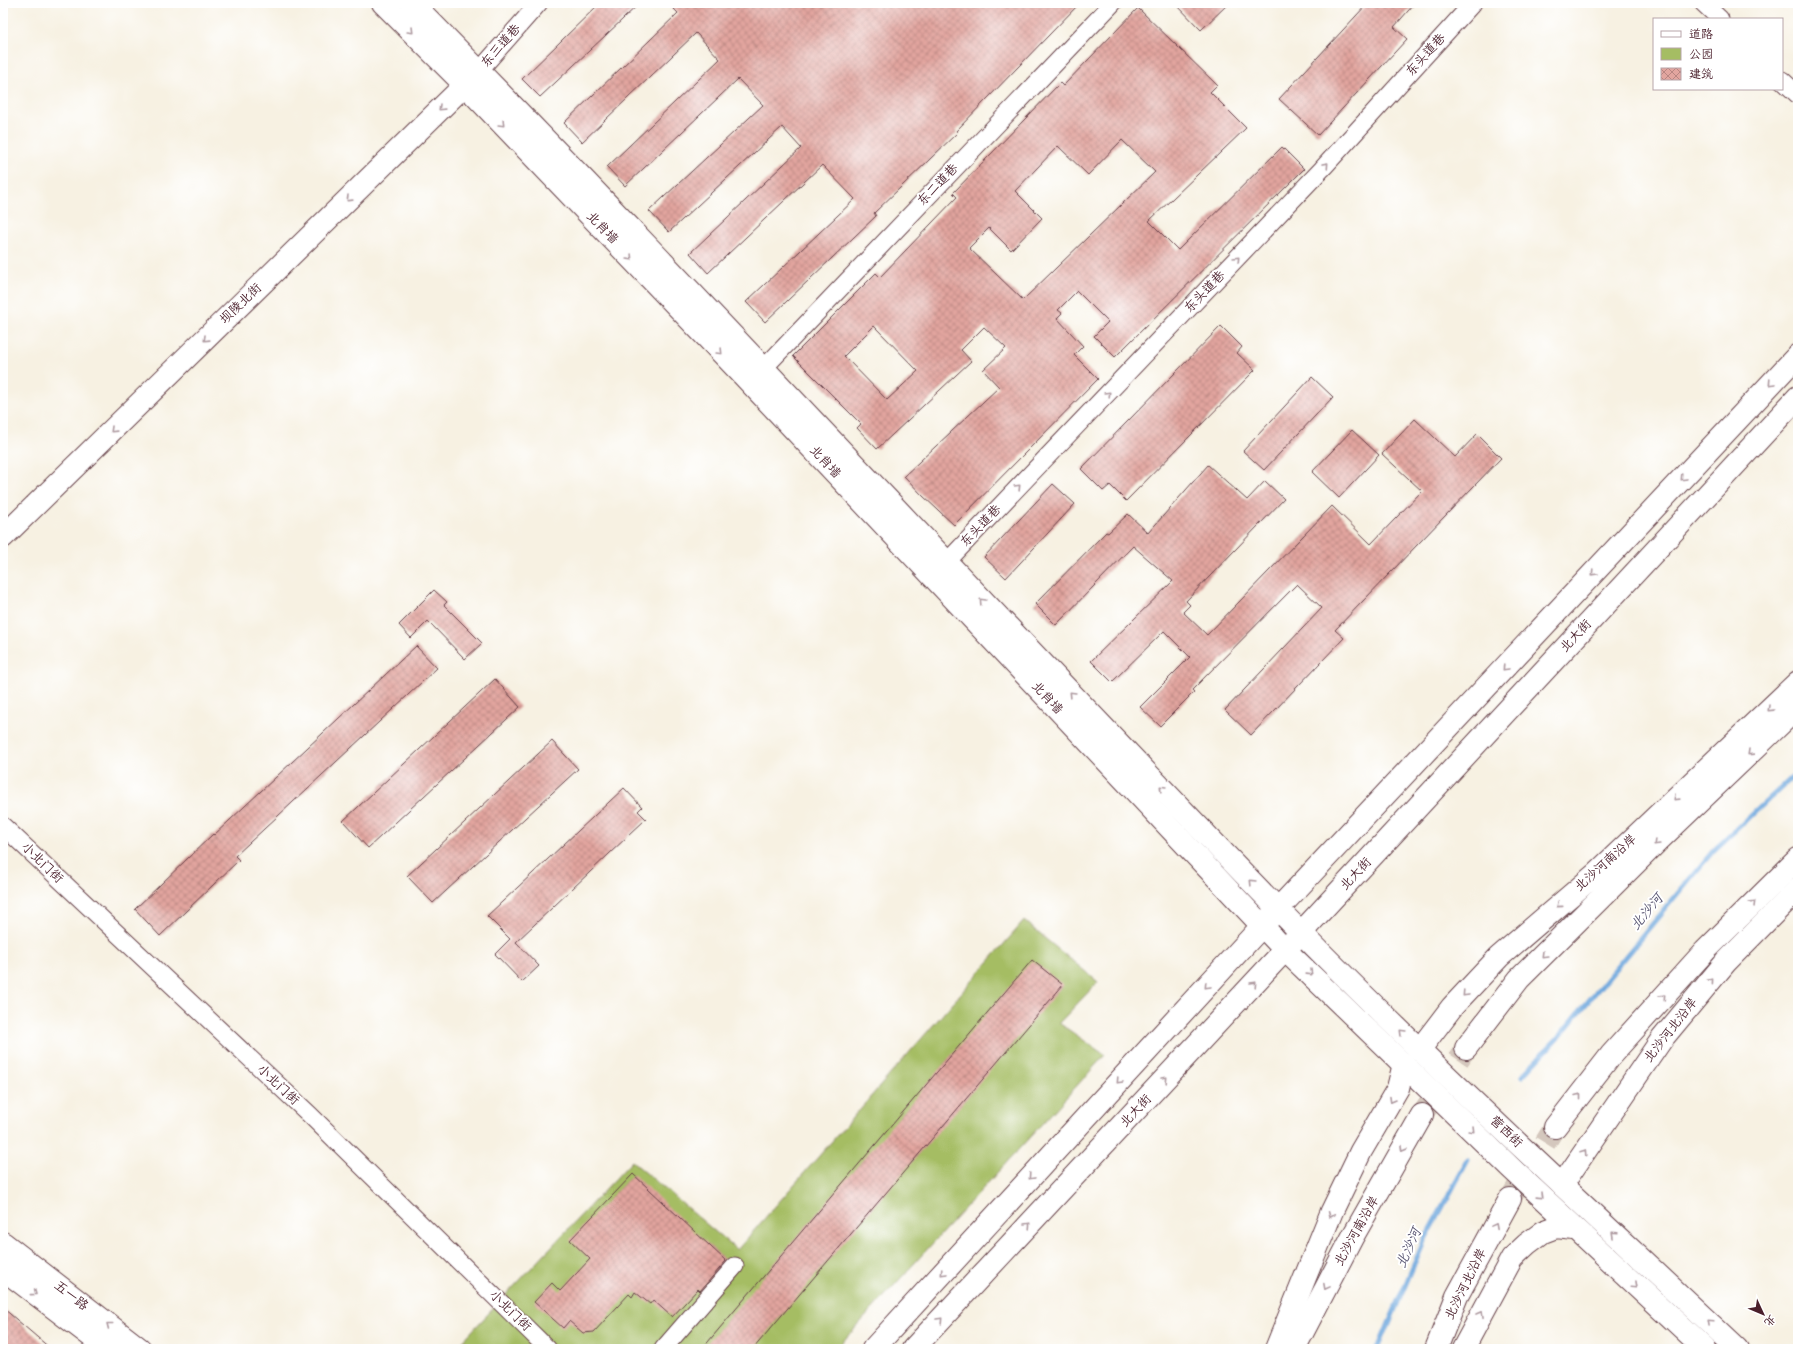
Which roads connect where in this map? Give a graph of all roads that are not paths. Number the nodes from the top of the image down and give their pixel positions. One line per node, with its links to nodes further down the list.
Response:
1 (383, 3): 9 (street, 北肖墙, one-way to 9)
2 (412, 3): 9 (street)
3 (539, 3): 9 (street, 东三道巷)
4 (1101, 3): 13 (street, 东二道巷)
5 (1113, 3): 13 (street, 东二道巷)
6 (1473, 3): 16 (street, 东头道巷, one-way to 6)
7 (1703, 3): 8 (street)
8 (1719, 18)
9 (472, 78): 13 (street); 15 (street, 坝陵北街, one-way to 15); 16 (street, 北肖墙, one-way to 16)
10 (1783, 81): 11 (street)
11 (1798, 95)
12 (1798, 354): 22 (street, one-way to 22)
13 (761, 364): 16 (street)
14 (1798, 397): 24 (street, 北大街)
15 (3, 537)
16 (939, 570): 22 (street, 营西街, one-way to 16); 23 (street, 北肖墙)
17 (1798, 682): 27 (street, 北沙河南沿岸, one-way to 27)
18 (1798, 707): 26 (street, 北沙河南沿岸, one-way to 26)
19 (3, 826): 39 (street, 小北门街)
20 (1798, 859): 30 (street, 北沙河北沿岸, one-way to 20)
21 (1798, 889): 31 (street, 北沙河北沿岸, one-way to 21)
22 (1279, 910): 23 (street); 24 (street, 营西街)
23 (1262, 926): 25 (street, 营西街); 41 (street, one-way to 41)
24 (1302, 933): 25 (street, 北大街); 27 (street, 营西街, one-way to 24)
25 (1285, 950): 28 (street, 营西街, one-way to 28); 42 (street, 北大街, one-way to 25)
26 (1466, 1048)
27 (1420, 1049): 31 (street, 营西街)
28 (1404, 1064): 33 (street, 营西街, one-way to 33); 43 (street, one-way to 43)
29 (1422, 1115): 44 (street, 北沙河南沿岸, one-way to 44)
30 (1555, 1127)
31 (1562, 1185): 48 (street, 营西街, one-way to 31)
32 (1510, 1199): 45 (street, 北沙河北沿岸, one-way to 32)
33 (1574, 1228): 46 (street, one-way to 33); 47 (street, 营西街, one-way to 47)
34 (3, 1243): 38 (street, 五一路, one-way to 34)
35 (735, 1266): 40 (street)
36 (3, 1269): 37 (street, 五一路, one-way to 37)
37 (108, 1349)
38 (140, 1349)
39 (548, 1349)
40 (663, 1349)
41 (873, 1349)
42 (913, 1349)
43 (1276, 1349)
44 (1294, 1349)
45 (1436, 1349)
46 (1463, 1349)
47 (1705, 1349)
48 (1738, 1349)

